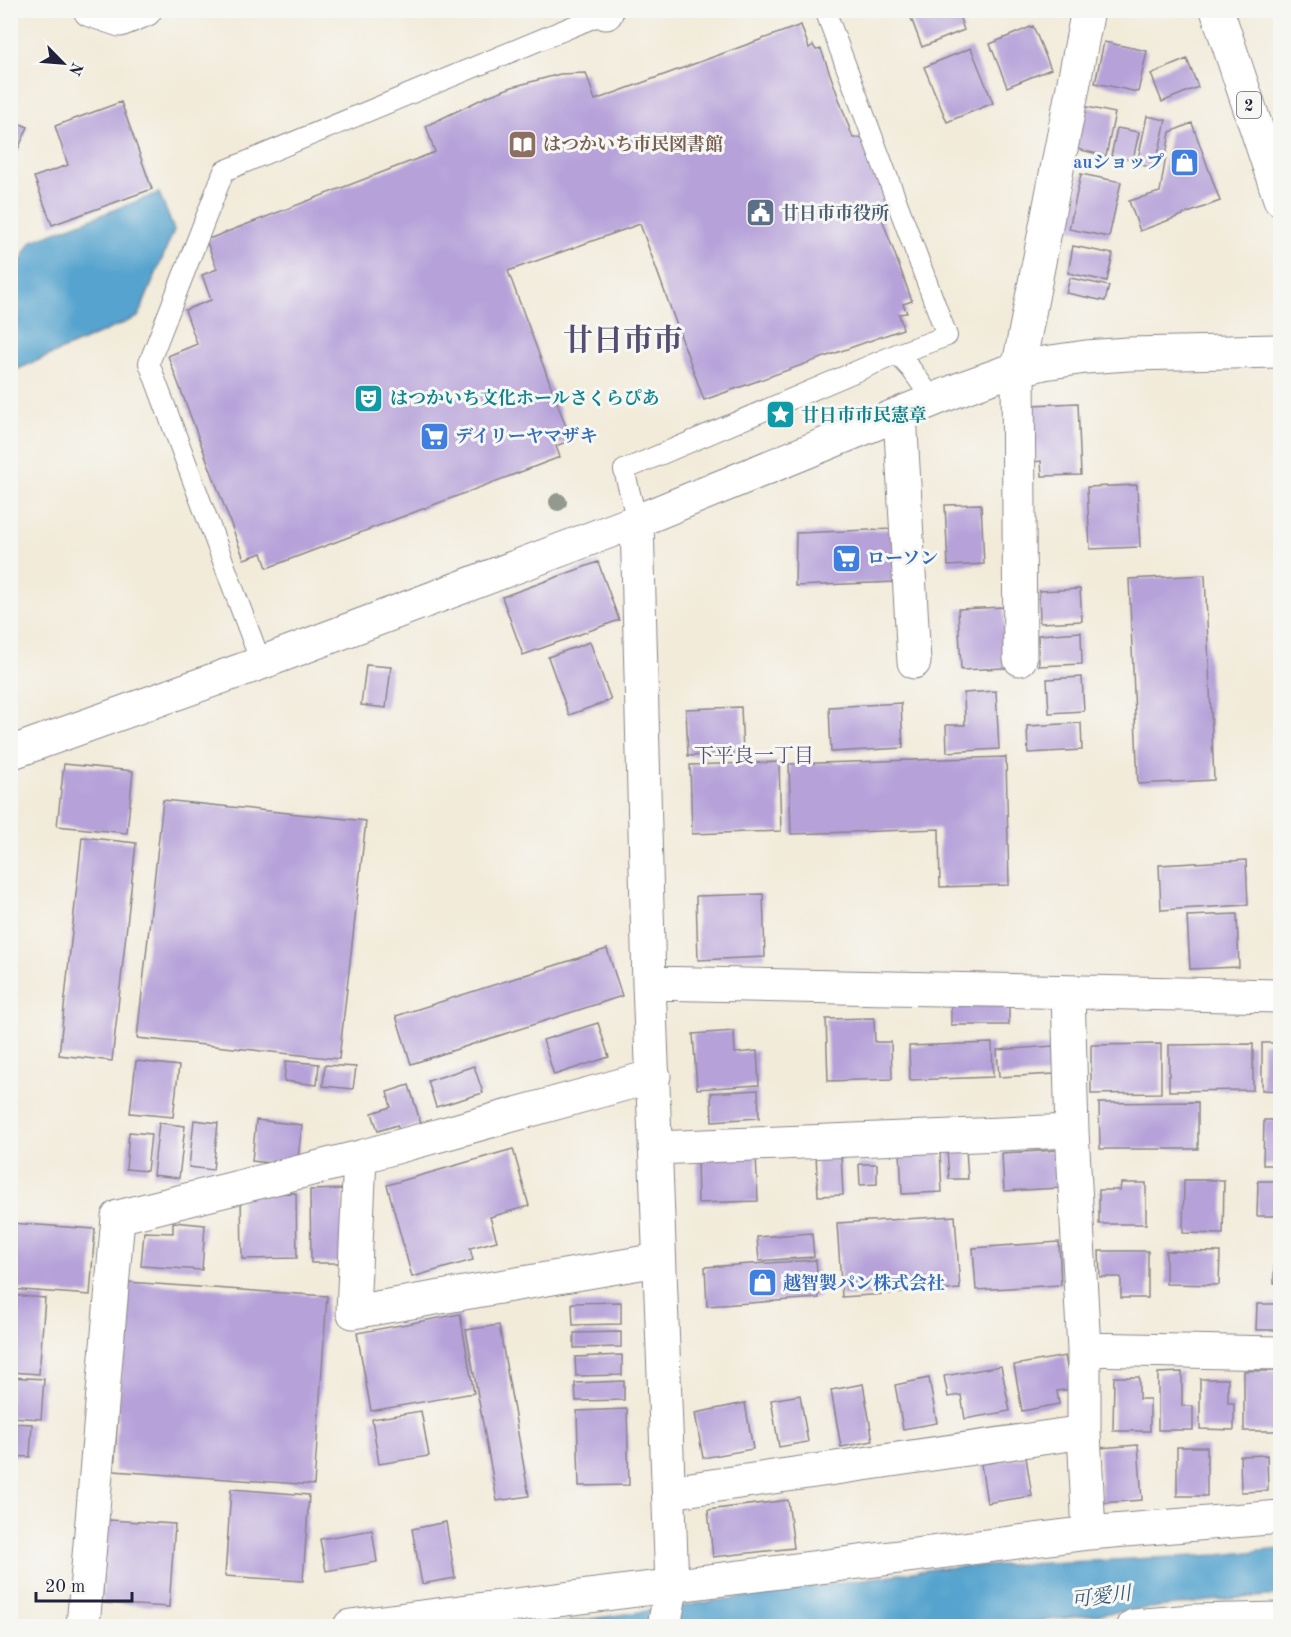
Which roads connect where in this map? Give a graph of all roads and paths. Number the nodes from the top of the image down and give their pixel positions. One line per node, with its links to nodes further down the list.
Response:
1 (90, 10): 2 (main road)
2 (145, 10)
3 (825, 10): 9 (lane)
4 (1088, 10): 10 (main road)
5 (1217, 10): 7 (main road, 2)
6 (608, 11): 16 (lane)
7 (1281, 199)
8 (1281, 351): 10 (main road)
9 (897, 354): 11 (lane); 13 (lane)
10 (1017, 370): 11 (main road); 14 (main road)
11 (933, 400): 12 (main road)
12 (900, 414): 13 (main road); 15 (main road)
13 (637, 521): 16 (main road); 18 (main road)
14 (1020, 659)
15 (915, 662)
16 (261, 663): 17 (main road)
17 (10, 753)
18 (649, 983): 19 (main road); 21 (main road)
19 (1068, 992): 20 (main road); 22 (main road)
20 (1281, 996)
21 (654, 1076): 23 (main road); 24 (main road)
22 (1071, 1131): 23 (main road); 26 (main road)
23 (655, 1148): 25 (main road)
24 (360, 1157): 25 (main road); 35 (main road)
25 (658, 1260): 29 (main road)
26 (1084, 1349): 27 (main road); 28 (main road)
27 (1281, 1353)
28 (1084, 1432): 29 (main road); 31 (main road)
29 (670, 1492): 32 (main road)
30 (1281, 1517): 31 (main road)
31 (1089, 1533): 32 (main road)
32 (668, 1602): 36 (main road)
33 (1281, 1619): 34 (main road)
34 (1247, 1623): 37 (main road)
35 (83, 1626)
36 (350, 1626)
37 (1134, 1626)

